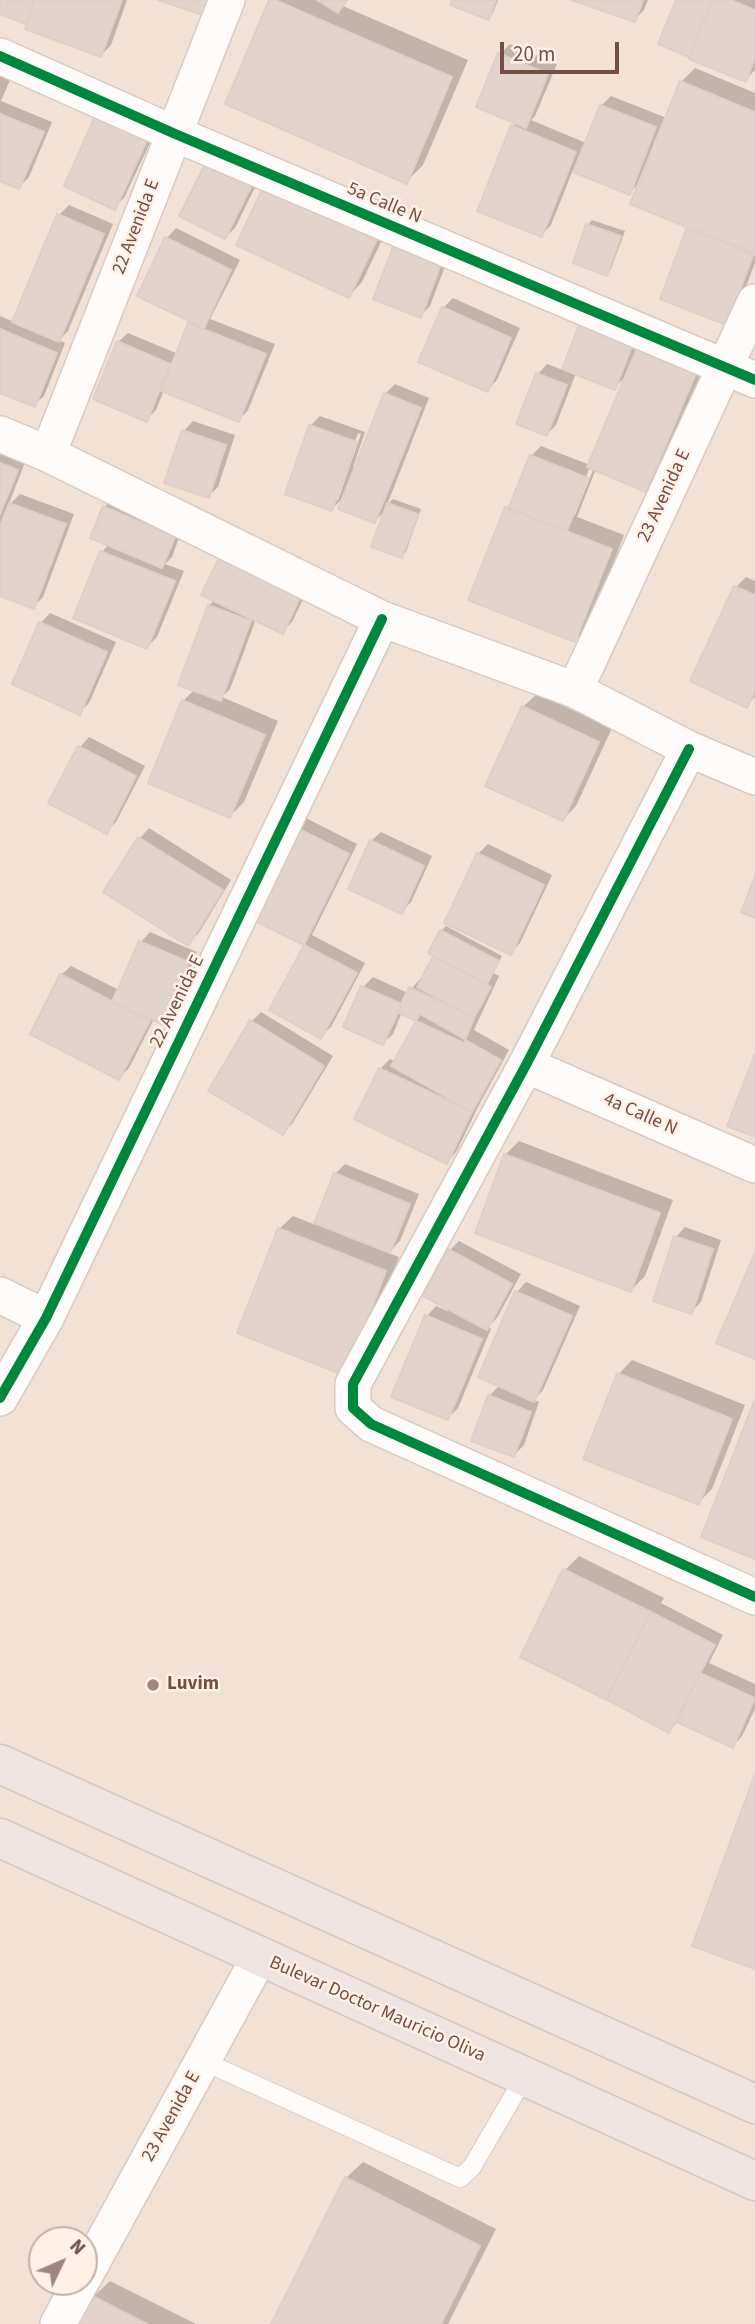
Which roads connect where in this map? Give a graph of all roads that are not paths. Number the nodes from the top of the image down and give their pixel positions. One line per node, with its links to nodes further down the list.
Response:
1 (227, 0): 3 (street, 22 Avenida E)
2 (0, 56): 3 (street, 5a Calle N)
3 (173, 133): 5 (street, 5a Calle N); 7 (street, 22 Avenida E)
4 (755, 302): 5 (street, 23 Avenida E)
5 (740, 374): 9 (street, 23 Avenida E)
6 (0, 434): 7 (street)
7 (48, 454): 8 (street)
8 (382, 619): 9 (street); 15 (street, 22 Avenida E)
9 (576, 690): 10 (street)
10 (689, 749): 11 (street); 12 (street)
11 (755, 777)
12 (526, 1065): 13 (street, 4a Calle N); 17 (street)
13 (755, 1165)
14 (0, 1295): 15 (street)
15 (46, 1318): 16 (street, 22 Avenida E)
16 (0, 1398)
17 (755, 1597)
18 (0, 1763): 23 (highway)
19 (0, 1838): 20 (highway, Bulevar Doctor Mauricio Oliva)
20 (260, 1956): 21 (street, 23 Avenida E); 22 (highway, Bulevar Doctor Mauricio Oliva)
21 (203, 2061): 22 (lane); 25 (street, 23 Avenida E)
22 (525, 2076): 24 (highway, Bulevar Doctor Mauricio Oliva)
23 (755, 2104)
24 (755, 2181)
25 (98, 2252)
26 (73, 2296): 27 (street)
27 (58, 2324)

